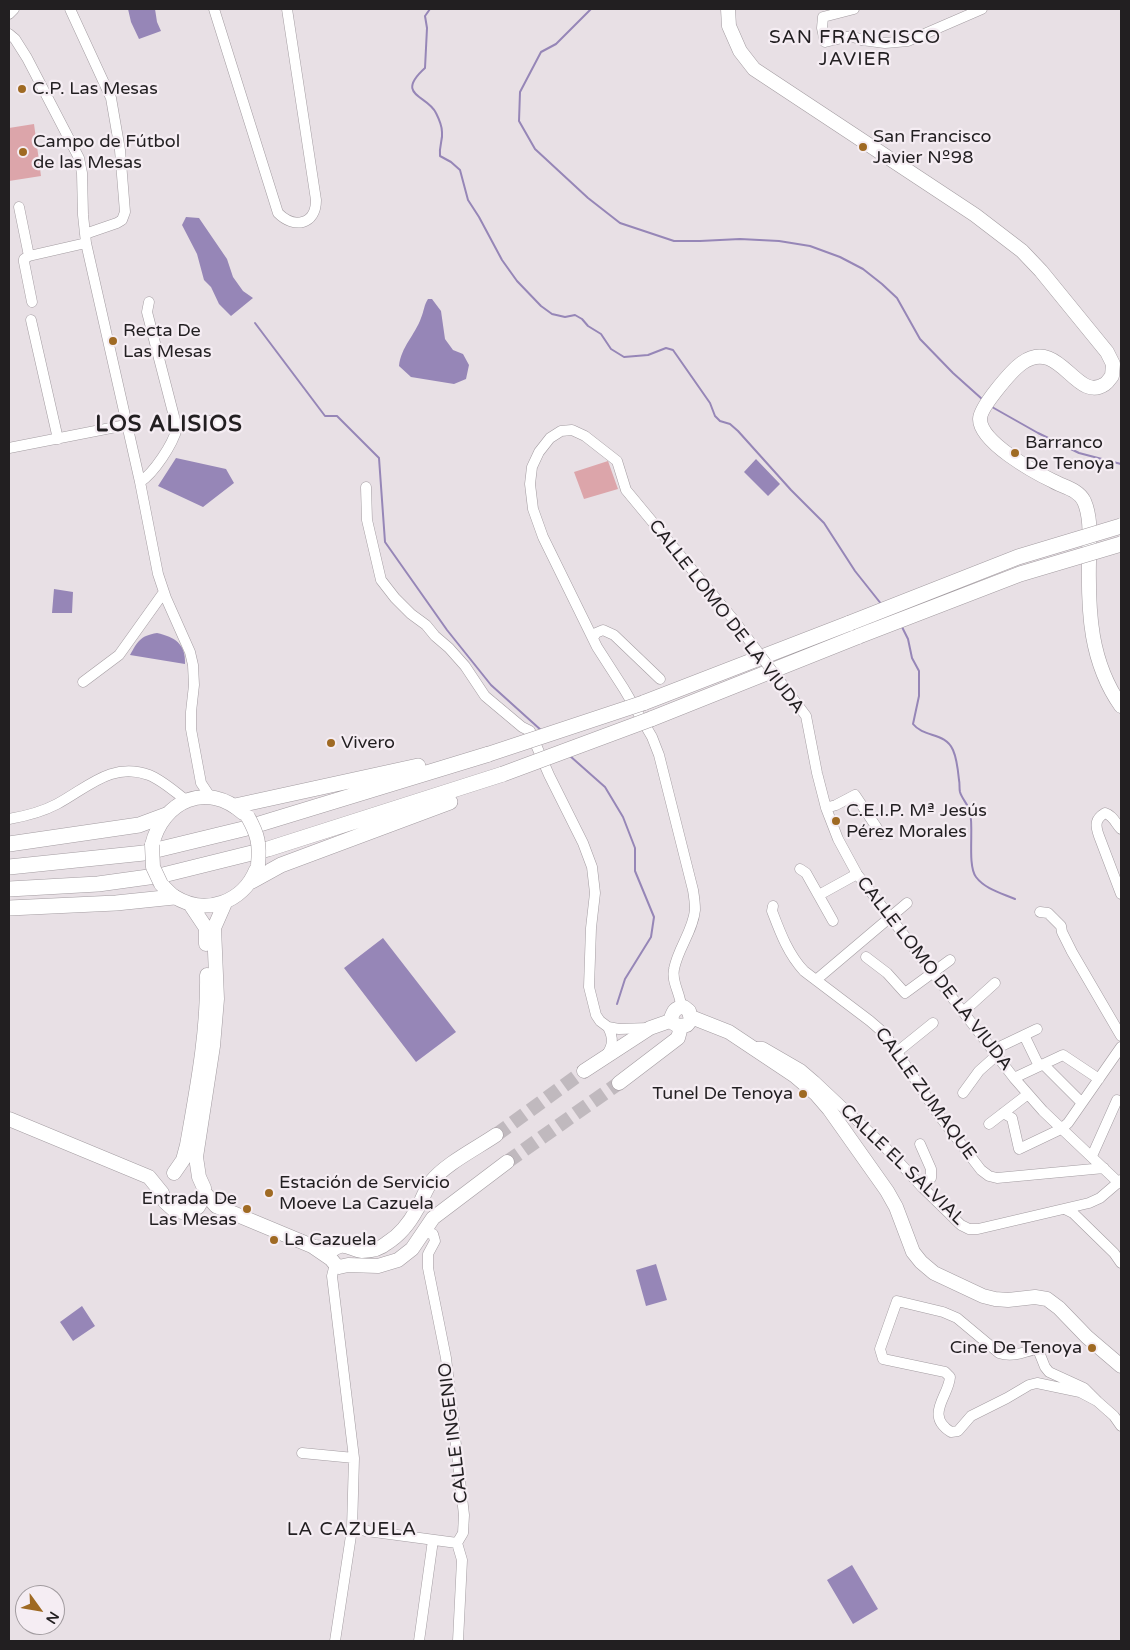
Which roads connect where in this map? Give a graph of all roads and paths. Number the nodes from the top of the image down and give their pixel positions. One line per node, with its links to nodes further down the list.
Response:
1 (14, 9): 8 (street)
2 (70, 9): 11 (street)
3 (214, 9): 4 (street)
4 (287, 9)
5 (728, 9): 16 (main road)
6 (854, 9): 7 (street)
7 (982, 9)
8 (9, 14)
9 (9, 34): 11 (street)
10 (19, 207): 12 (street)
11 (86, 239): 12 (street); 18 (street)
12 (29, 256): 13 (street)
13 (32, 302)
14 (149, 302): 19 (street)
15 (31, 320): 20 (street)
16 (1117, 377): 30 (main road)
17 (218, 422): 19 (street)
18 (126, 426): 20 (street); 22 (street)
19 (177, 428): 22 (street)
20 (58, 439): 21 (street)
21 (9, 448)
22 (140, 482): 26 (street)
23 (366, 487): 68 (street)
24 (1121, 526): 31 (highway, bridge)
25 (1121, 544): 32 (highway, bridge)
26 (164, 592): 29 (street); 33 (street)
27 (593, 638): 28 (street); 37 (street, CALLE LOMO DE LA VIUDA, bridge); 63 (street, CALLE LOMO DE LA VIUDA)
28 (660, 680)
29 (83, 682)
30 (1121, 706)
31 (488, 751): 36 (highway); 42 (highway)
32 (505, 777): 45 (highway); 46 (highway)
33 (201, 783): 34 (street); 35 (street)
34 (211, 798): 35 (main road); 36 (main road)
35 (181, 805): 38 (street); 41 (highway); 49 (main road, bridge)
36 (235, 806): 45 (main road, bridge)
37 (826, 808): 40 (street); 44 (street, CALLE LOMO DE LA VIUDA)
38 (9, 818)
39 (1121, 829): 47 (street)
40 (882, 834)
41 (9, 844)
42 (9, 867)
43 (800, 869): 48 (street)
44 (857, 874): 48 (street); 56 (street, CALLE LOMO DE LA VIUDA)
45 (252, 881): 50 (main road)
46 (9, 889)
47 (1121, 894)
48 (819, 895): 57 (street)
49 (174, 897): 52 (main road); 54 (highway)
50 (225, 903): 52 (main road); 98 (main road)
51 (907, 903): 56 (street)
52 (190, 904): 96 (main road)
53 (773, 906): 61 (street, CALLE ZUMAQUE)
54 (9, 908)
55 (1040, 912): 72 (street)
56 (890, 917): 60 (street, CALLE LOMO DE LA VIUDA); 61 (street)
57 (833, 921)
58 (866, 957): 60 (street)
59 (950, 960): 60 (street)
60 (932, 972): 64 (street, CALLE LOMO DE LA VIUDA)
61 (816, 980): 75 (street, CALLE ZUMAQUE)
62 (995, 983): 64 (street)
63 (681, 1007): 65 (main road); 67 (main road)
64 (963, 1012): 76 (street, CALLE LOMO DE LA VIUDA)
65 (692, 1017): 67 (main road); 74 (main road)
66 (933, 1023): 75 (street)
67 (676, 1024): 69 (main road); 82 (main road)
68 (608, 1027): 69 (street); 77 (street)
69 (650, 1028): 77 (main road)
70 (1037, 1029): 71 (street)
71 (1024, 1035): 76 (street); 78 (street)
72 (1121, 1036)
73 (1121, 1047): 81 (street)
74 (751, 1048): 100 (street, CALLE EL SALVIAL); 109 (main road)
75 (897, 1052): 95 (street, CALLE ZUMAQUE)
76 (995, 1053): 80 (street, CALLE LOMO DE LA VIUDA); 83 (street)
77 (606, 1057): 79 (main road)
78 (1041, 1065): 80 (street); 81 (street); 86 (street)
79 (584, 1071)
80 (1014, 1078): 84 (street, CALLE LOMO DE LA VIUDA)
81 (1099, 1079): 86 (street)
82 (618, 1083)
83 (964, 1093)
84 (1028, 1094): 87 (street); 90 (street, CALLE LOMO DE LA VIUDA)
85 (1117, 1100): 93 (street)
86 (1082, 1103): 90 (street)
87 (1004, 1113): 89 (street); 90 (street)
88 (9, 1119): 97 (main road)
89 (989, 1124)
90 (1061, 1129): 93 (street, CALLE LOMO DE LA VIUDA)
91 (496, 1135): 107 (main road)
92 (920, 1144): 100 (street)
93 (1092, 1156): 95 (street, CALLE LOMO DE LA VIUDA)
94 (507, 1162): 106 (main road)
95 (1104, 1168): 99 (street, CALLE LOMO DE LA VIUDA)
96 (173, 1174): 97 (main road); 98 (main road); 101 (main road)
97 (149, 1177): 101 (main road)
98 (199, 1177): 102 (main road)
99 (1120, 1181): 105 (street, CALLE EL SALVIAL)
100 (922, 1187): 105 (street, CALLE EL SALVIAL)
101 (162, 1192): 104 (main road)
102 (204, 1192): 103 (main road); 104 (main road)
103 (216, 1206): 104 (main road); 107 (main road)
104 (198, 1207)
105 (1065, 1209): 108 (street)
106 (424, 1232): 107 (main road); 117 (street, CALLE INGENIO)
107 (337, 1259): 114 (street)
108 (1121, 1263)
109 (1117, 1362): 110 (street)
110 (1121, 1373)
111 (1097, 1401): 111 (street); 112 (street)
112 (1121, 1426)
113 (302, 1453): 114 (street)
114 (354, 1458): 115 (street)
115 (352, 1530): 116 (street); 118 (street)
116 (433, 1540): 117 (street); 119 (street)
117 (457, 1543): 120 (street, CALLE INGENIO)
118 (335, 1641)
119 (419, 1641)
120 (458, 1641)

